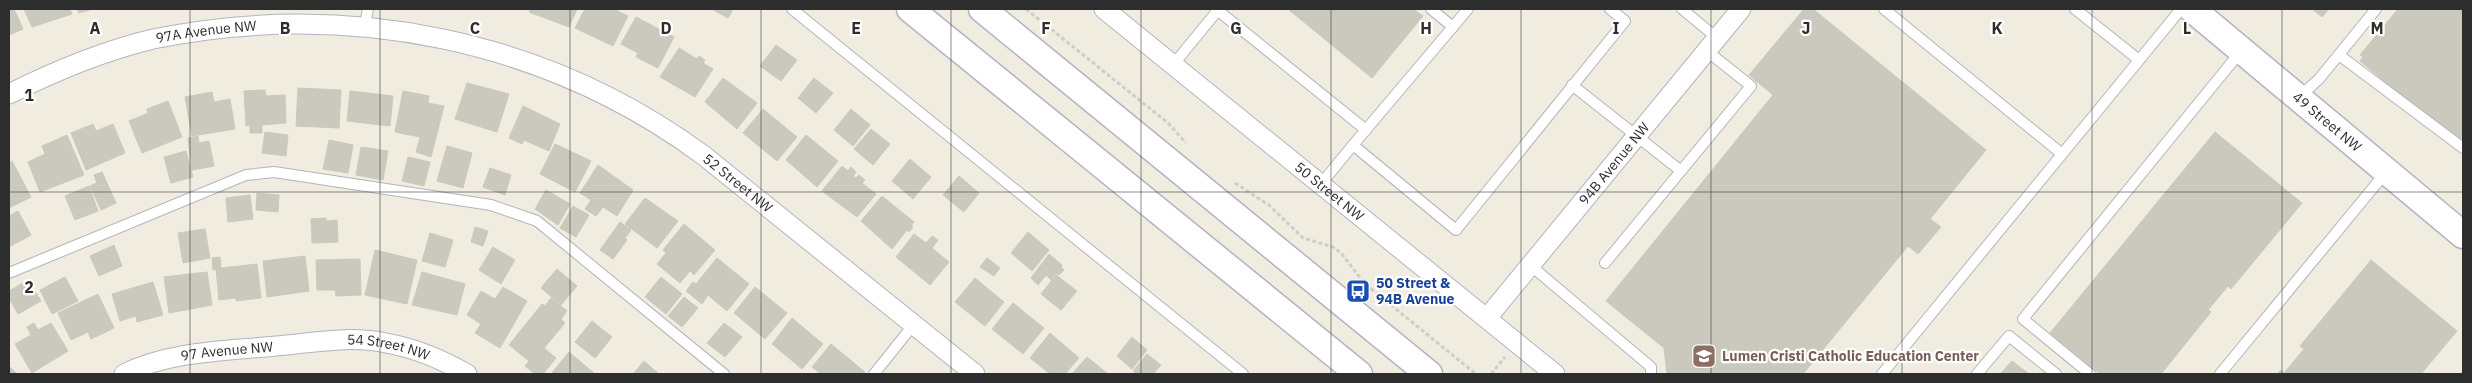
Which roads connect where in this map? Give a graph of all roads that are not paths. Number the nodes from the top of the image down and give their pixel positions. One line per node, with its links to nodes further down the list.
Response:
1 (792, 9): 50 (lane)
2 (900, 9): 20 (main road)
3 (910, 9): 20 (main road)
4 (982, 9): 53 (main road)
5 (1104, 9): 25 (street, 50 Street NW)
6 (1217, 9): 25 (lane); 29 (lane)
7 (1431, 9): 18 (lane)
8 (1468, 9): 18 (lane)
9 (1610, 9): 26 (lane)
10 (1682, 9): 21 (lane)
11 (1741, 9): 21 (street, 94B Avenue NW)
12 (1884, 9): 33 (lane)
13 (2075, 9): 24 (lane)
14 (2181, 9): 24 (lane)
15 (2192, 9): 22 (main road, 49 Street NW)
16 (2376, 9): 23 (lane)
17 (367, 16): 19 (street, 97A Avenue NW); 27 (street, 97A Avenue NW)
18 (1453, 27): 29 (lane)
19 (471, 41): 42 (street, 52 Street NW)
20 (952, 43): 44 (main road)
21 (1712, 44): 30 (street, 94B Avenue NW); 34 (lane)
22 (2241, 51): 28 (main road, 49 Street NW); 59 (lane)
23 (2339, 54): 28 (lane); 32 (lane)
24 (2139, 60): 33 (lane)
25 (1173, 65): 36 (street, 50 Street NW)
26 (1572, 85): 30 (lane); 31 (lane)
27 (9, 94)
28 (2297, 99): 35 (main road, 49 Street NW)
29 (1366, 130): 31 (lane)
30 (1637, 136): 34 (lane); 39 (street, 94B Avenue NW)
31 (1353, 146): 36 (lane)
32 (2463, 148)
33 (2062, 154): 56 (lane)
34 (1681, 171): 38 (lane)
35 (2386, 172): 37 (main road, 49 Street NW); 60 (lane)
36 (1321, 184): 41 (street, 50 Street NW)
37 (2463, 235)
38 (1605, 262)
39 (1530, 265): 41 (street, 94B Avenue NW); 55 (lane)
40 (9, 273): 47 (lane)
41 (1487, 318): 54 (street, 50 Street NW)
42 (914, 324): 48 (lane); 49 (street, 52 Street NW)
43 (334, 340): 45 (street, 97 Avenue NW); 46 (street, 54 Street NW)
44 (1322, 344): 51 (main road); 52 (main road)
45 (124, 374)
46 (467, 374)
47 (724, 374)
48 (874, 374)
49 (975, 374)
50 (1243, 374)
51 (1340, 374)
52 (1359, 374)
53 (1429, 374)
54 (1555, 374)
55 (1651, 374)
56 (1882, 374)
57 (1977, 374): 58 (lane)
58 (2056, 374)
59 (2090, 374)
60 (2220, 374)

